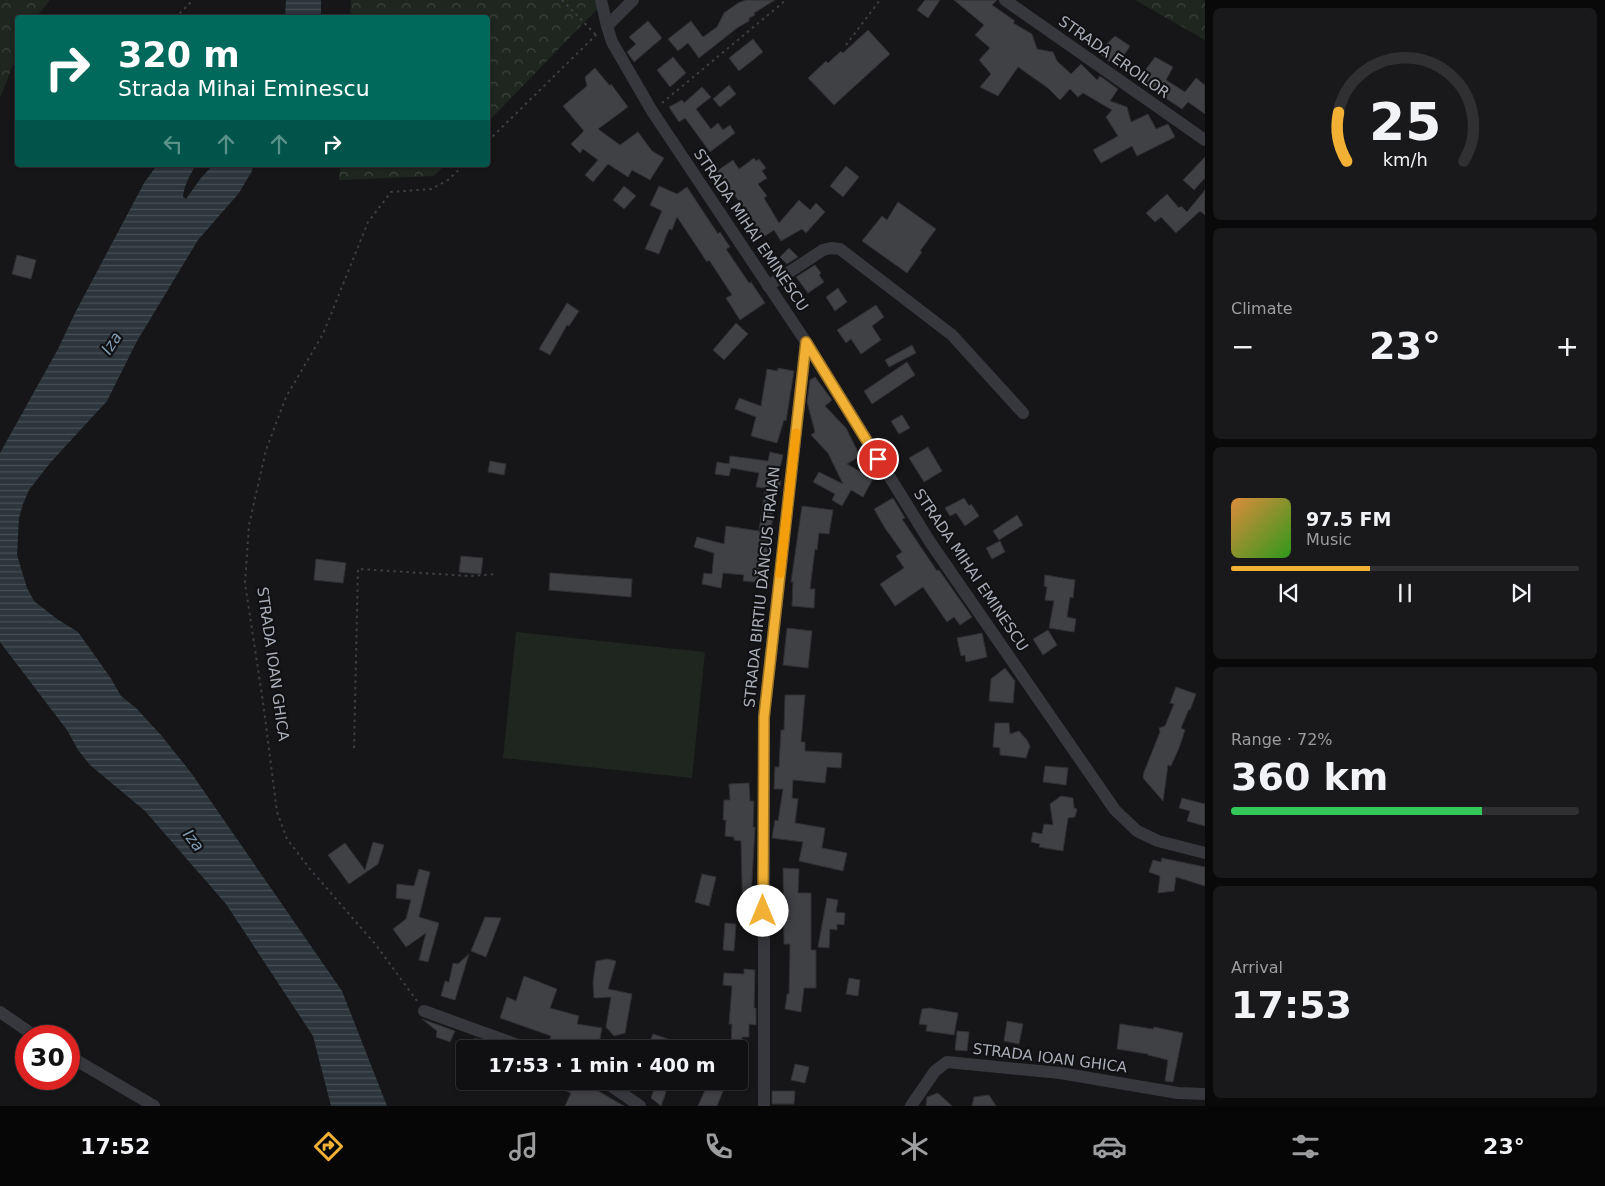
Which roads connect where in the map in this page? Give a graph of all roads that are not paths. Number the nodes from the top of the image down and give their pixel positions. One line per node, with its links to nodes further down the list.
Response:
1 (601, 0): 4 (street, STRADA MIHAI EMINESCU)
2 (633, 0): 4 (street)
3 (1005, 0): 5 (street, STRADA EROILOR)
4 (607, 26): 6 (street, STRADA MIHAI EMINESCU)
5 (1205, 140)
6 (768, 286): 7 (street, STRADA MIHAI EMINESCU); 8 (street)
7 (806, 342): 9 (street, STRADA MIHAI EMINESCU); 19 (street, STRADA BIRTIU DĂNCUS TRAIAN)
8 (1022, 413)
9 (1205, 853)
10 (424, 1011): 13 (street)
11 (0, 1012): 12 (street)
12 (19, 1025)
13 (504, 1040)
14 (80, 1062): 17 (street)
15 (617, 1090): 18 (street)
16 (1205, 1094): 20 (street, STRADA IOAN GHICA)
17 (154, 1106)
18 (640, 1106)
19 (764, 1106)
20 (911, 1106)

